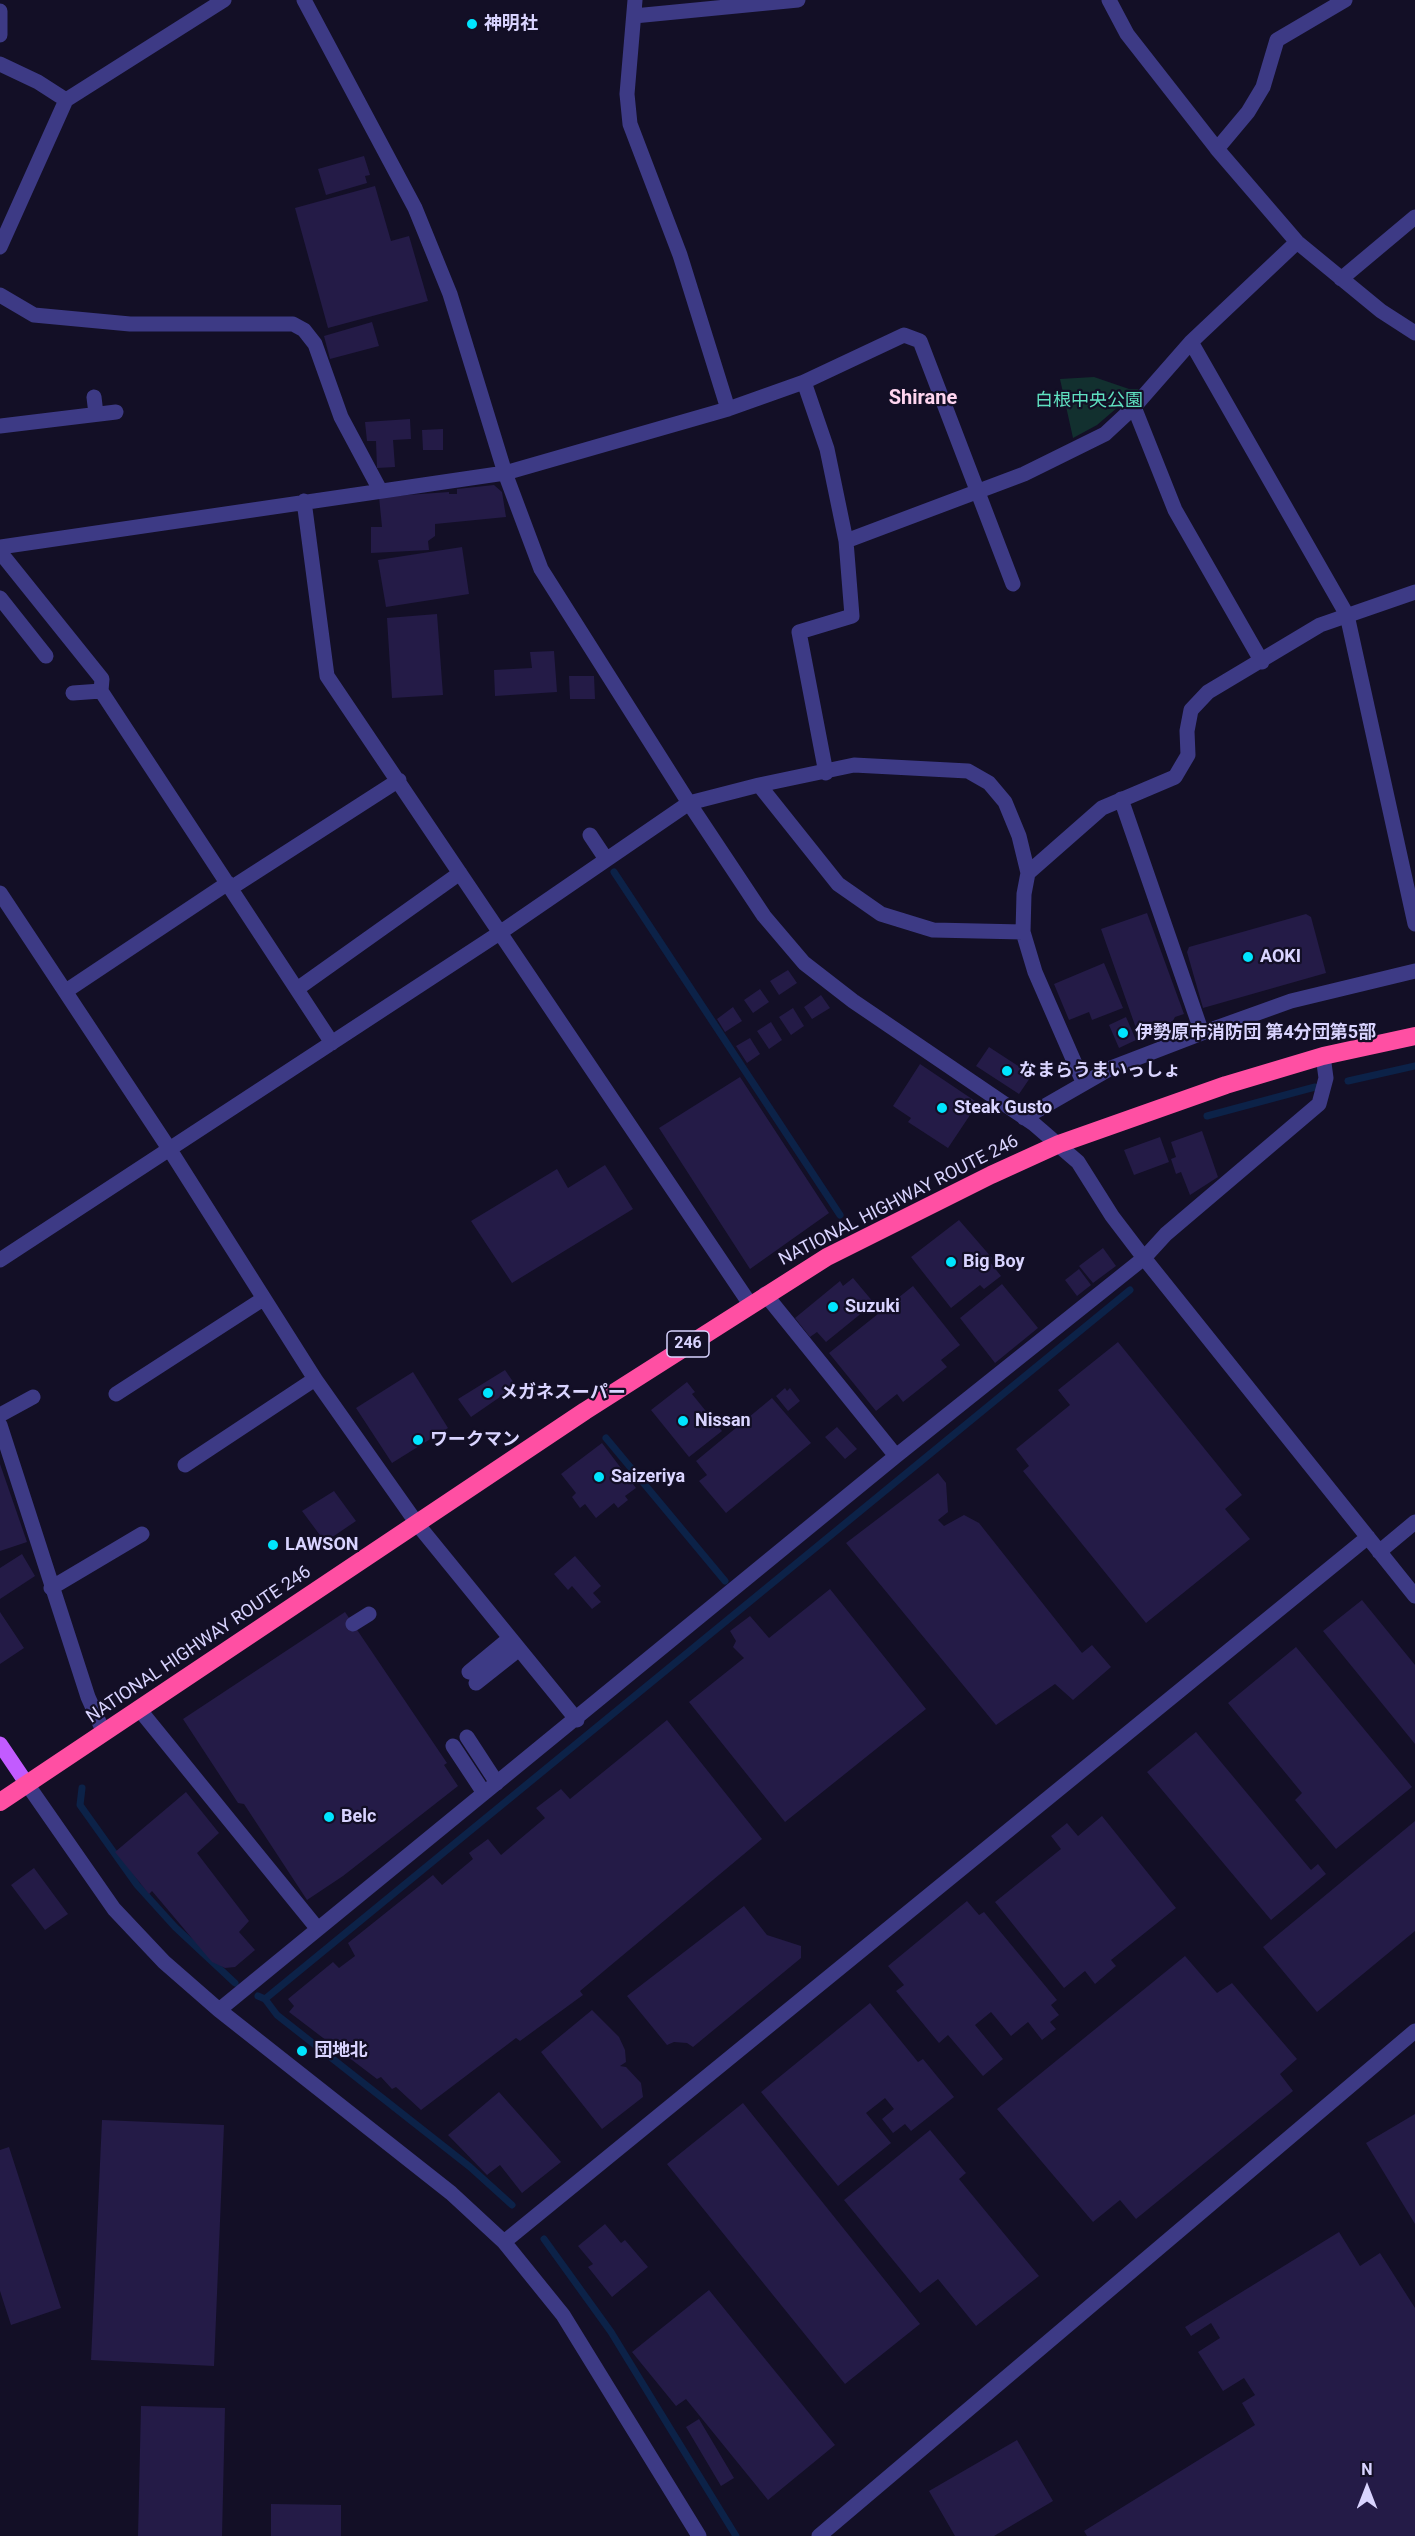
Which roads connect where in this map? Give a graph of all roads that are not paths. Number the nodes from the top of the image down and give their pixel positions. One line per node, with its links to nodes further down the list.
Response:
1 (224, 0): 11 (street)
2 (304, 0): 27 (street)
3 (635, 0): 8 (street)
4 (798, 0): 8 (street)
5 (1109, 0): 12 (street)
6 (1345, 0): 12 (street)
7 (0, 10): 9 (street)
8 (634, 16): 23 (street)
9 (0, 35)
10 (0, 64): 11 (street)
11 (66, 100): 15 (street)
12 (1217, 149): 14 (street)
13 (1415, 217): 16 (street)
14 (1297, 242): 16 (street); 19 (street)
15 (0, 247)
16 (1341, 279): 18 (street)
17 (0, 295): 28 (street)
18 (1415, 333)
19 (1191, 342): 22 (street); 37 (street)
20 (804, 382): 23 (street); 29 (street); 31 (street)
21 (94, 397): 25 (street)
22 (1134, 407): 29 (street); 39 (street)
23 (728, 409): 27 (street)
24 (116, 411): 25 (street)
25 (96, 414): 26 (street)
26 (0, 426)
27 (505, 473): 28 (street); 46 (street)
28 (380, 490): 30 (street)
29 (979, 490): 31 (street); 34 (street)
30 (304, 501): 32 (street); 43 (street)
31 (846, 541): 42 (street)
32 (0, 547)
33 (0, 552): 40 (street)
34 (1013, 584)
35 (1415, 592): 37 (street)
36 (0, 598): 38 (street)
37 (1347, 615): 39 (street); 53 (street)
38 (46, 656)
39 (1262, 662): 45 (street)
40 (101, 691): 41 (street); 51 (street)
41 (73, 693)
42 (826, 773): 44 (street); 50 (street)
43 (399, 780): 49 (street); 51 (street)
44 (759, 785): 46 (street); 55 (street)
45 (1121, 799): 50 (street); 59 (street)
46 (689, 803): 48 (street); 64 (street)
47 (590, 835): 48 (street)
48 (606, 859): 54 (street)
49 (460, 873): 54 (street); 57 (street)
50 (1029, 873): 55 (street)
51 (230, 885): 57 (street); 58 (street)
52 (0, 893): 58 (street)
53 (1415, 924)
54 (501, 932): 61 (street); 70 (street)
55 (1023, 932): 63 (street)
56 (1415, 971): 59 (street)
57 (297, 989): 61 (street)
58 (66, 991): 66 (street)
59 (1202, 1033): 63 (street)
60 (1415, 1036): 62 (highway, NATIONAL HIGHWAY ROUTE 246 / 246)
61 (332, 1043): 66 (street)
62 (1323, 1056): 65 (highway, NATIONAL HIGHWAY ROUTE 246 / 246); 67 (street)
63 (1083, 1083): 64 (street)
64 (1024, 1118): 65 (street)
65 (1059, 1144): 67 (street); 70 (highway, NATIONAL HIGHWAY ROUTE 246 / 246)
66 (170, 1150): 68 (street); 69 (street)
67 (1144, 1258): 76 (street); 81 (street)
68 (0, 1260)
69 (263, 1299): 71 (street); 72 (street)
70 (758, 1299): 76 (street); 79 (highway, NATIONAL HIGHWAY ROUTE 246 / 246)
71 (315, 1379): 77 (street); 79 (street)
72 (116, 1394)
73 (33, 1397): 74 (street)
74 (0, 1415)
75 (0, 1425): 83 (street)
76 (896, 1456): 90 (street)
77 (185, 1465)
78 (1415, 1522): 82 (street)
79 (418, 1525): 87 (street); 89 (highway, NATIONAL HIGHWAY ROUTE 246 / 246)
80 (142, 1534): 83 (street)
81 (1368, 1537): 82 (street); 102 (street)
82 (1379, 1552): 84 (street)
83 (51, 1588): 91 (street)
84 (1415, 1596)
85 (369, 1614): 86 (street)
86 (353, 1624)
87 (515, 1643): 88 (street); 90 (street)
88 (473, 1678)
89 (139, 1709): 91 (highway, NATIONAL HIGHWAY ROUTE 246 / 246); 99 (street)
90 (577, 1720): 95 (street)
91 (104, 1733): 96 (highway, NATIONAL HIGHWAY ROUTE 246 / 246)
92 (467, 1737): 95 (street)
93 (0, 1744): 96 (main road)
94 (453, 1746): 97 (street)
95 (497, 1783): 97 (street)
96 (27, 1784): 98 (highway, NATIONAL HIGHWAY ROUTE 246 / 246); 100 (street)
97 (484, 1793): 99 (street)
98 (0, 1802)
99 (317, 1928): 100 (street)
100 (219, 2010): 102 (street)
101 (1415, 2031): 104 (street)
102 (504, 2242): 103 (street)
103 (699, 2536)
104 (819, 2536)

